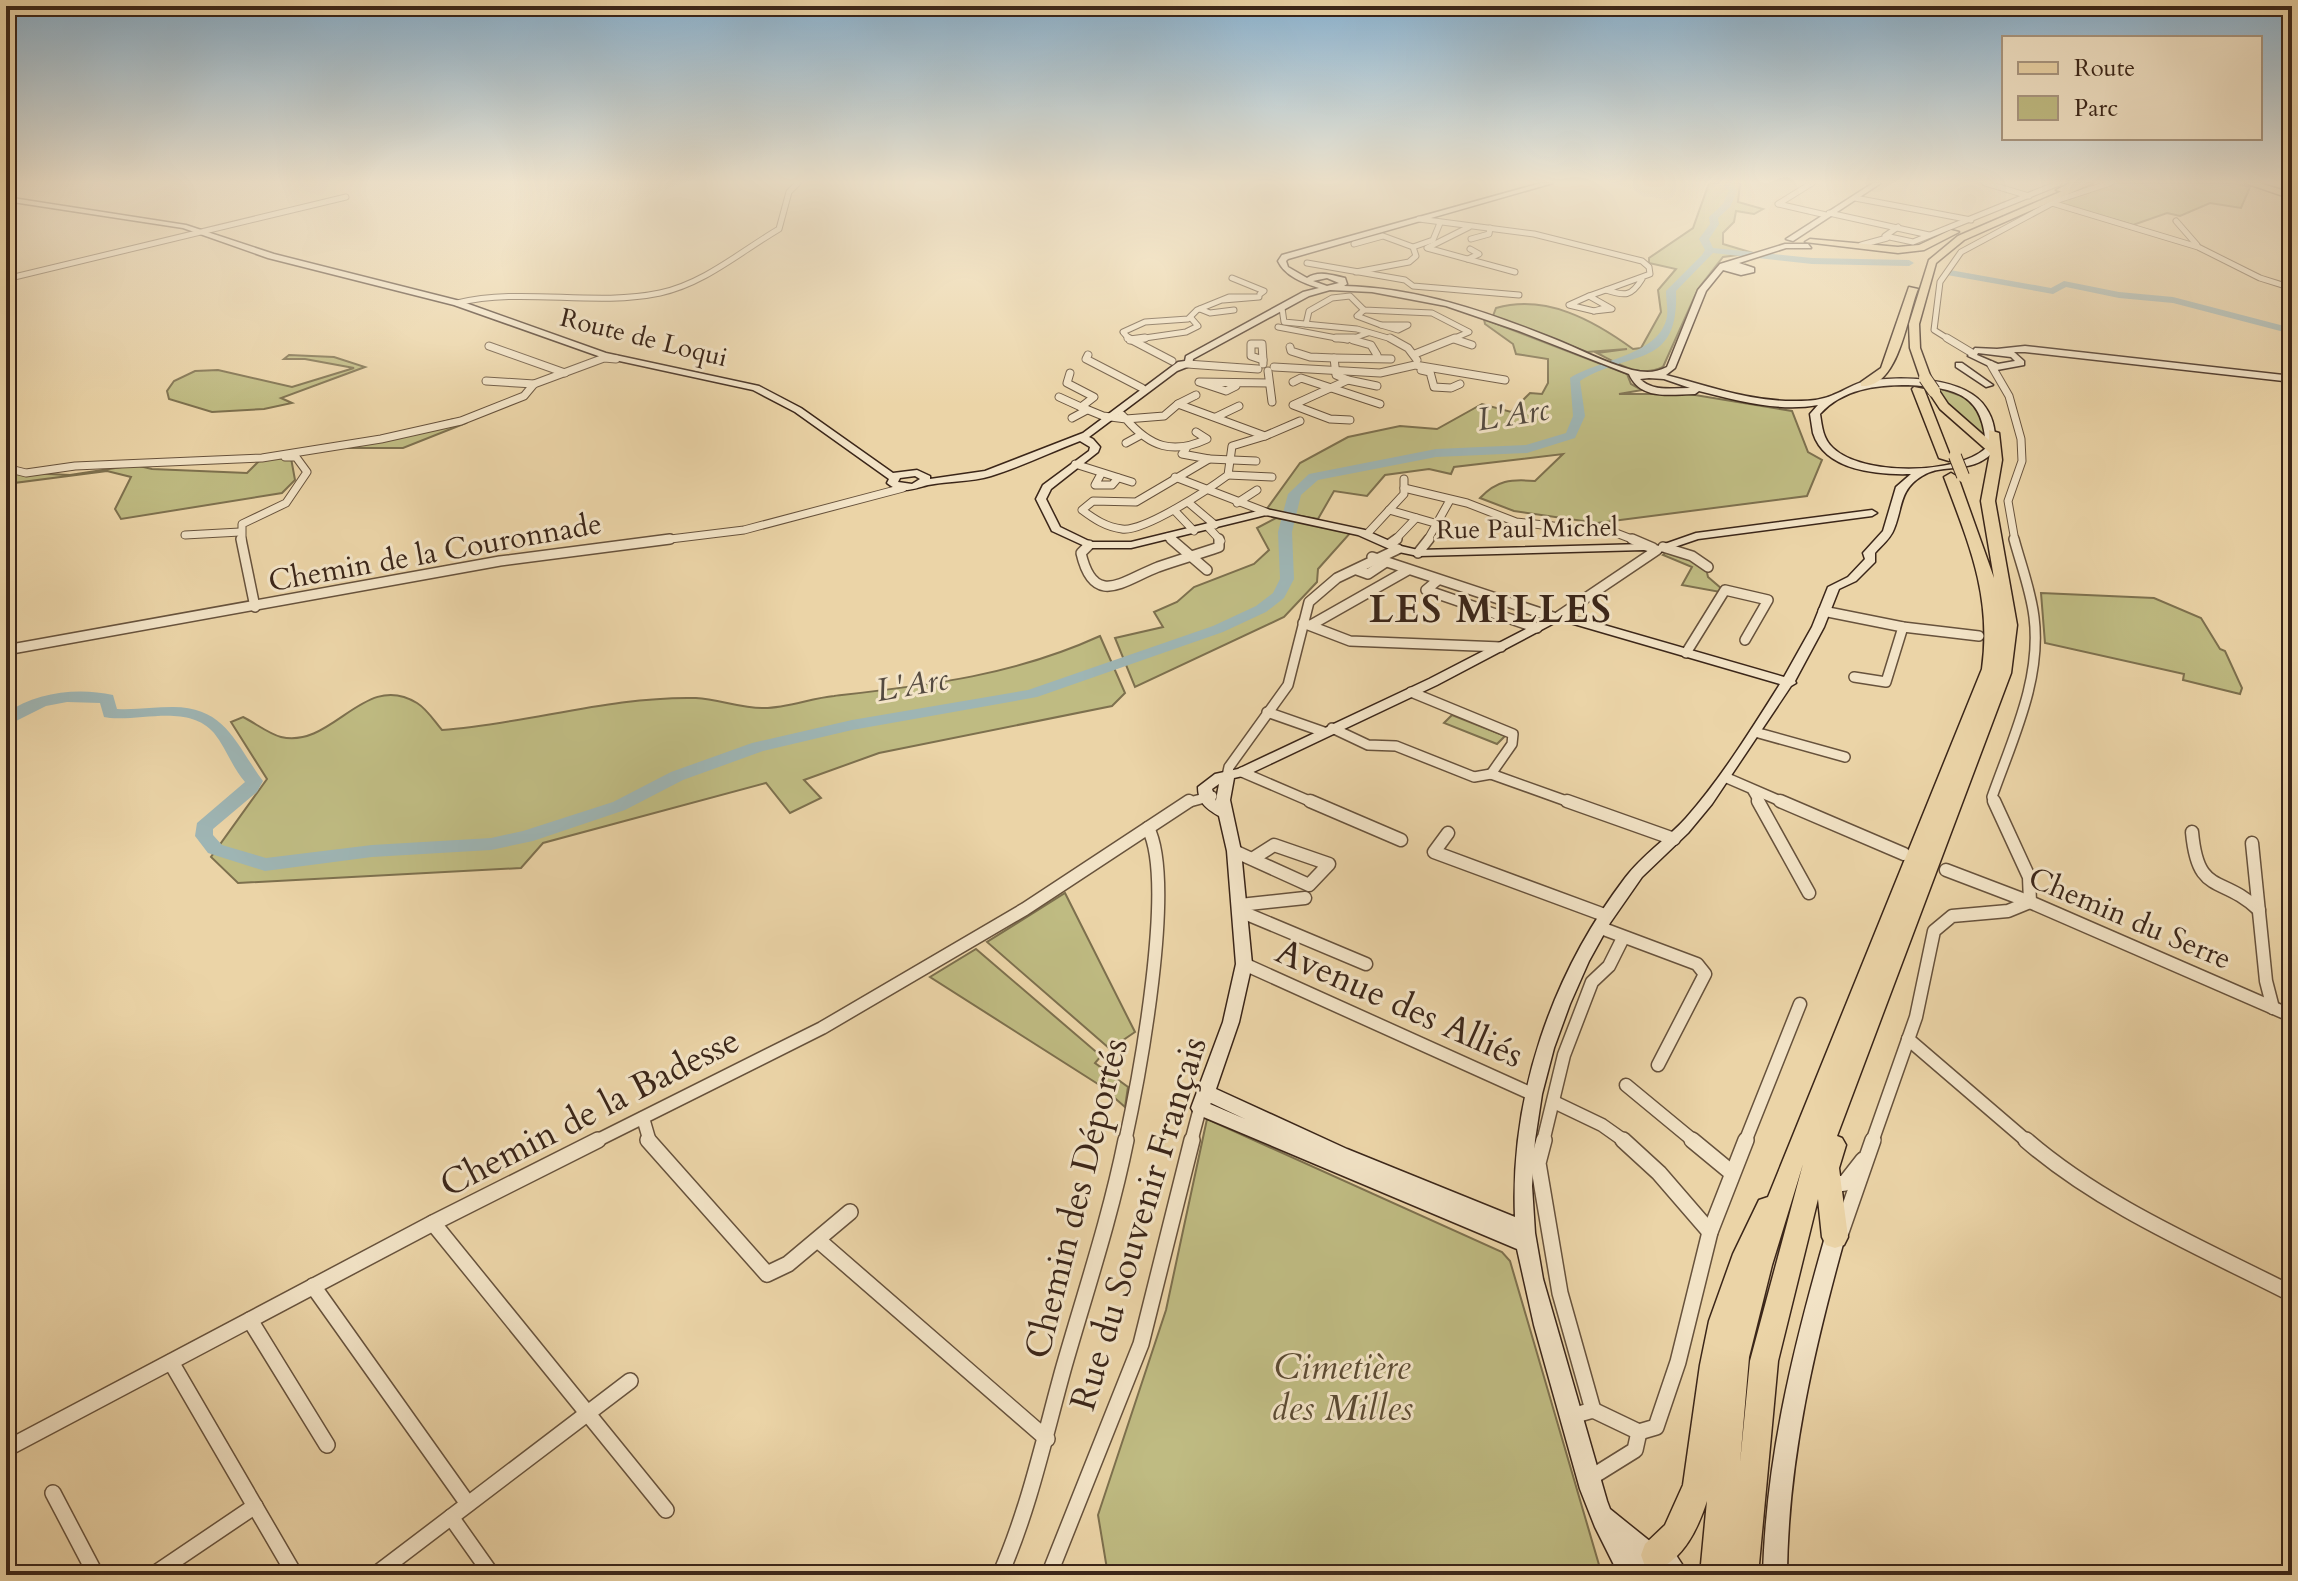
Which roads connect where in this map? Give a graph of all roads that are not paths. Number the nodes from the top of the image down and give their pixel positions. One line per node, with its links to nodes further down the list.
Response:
1 (92, 257): 23 (street)
2 (274, 257): 38 (main road, Route de Loqui)
3 (735, 257): 38 (street)
4 (1286, 257): 19 (main road)
5 (1411, 257): 24 (street)
6 (1449, 257): 16 (street)
7 (1456, 257): 16 (street)
8 (1473, 257): 16 (street)
9 (1625, 257): 27 (street)
10 (1905, 257): 30 (highway)
11 (1929, 257): 30 (highway)
12 (1938, 257): 95 (highway)
13 (1954, 257): 54 (street)
14 (2218, 257): 32 (street)
15 (1758, 258): 18 (main road); 21 (main road)
16 (1466, 260): 20 (street)
17 (1307, 263): 24 (street)
18 (1725, 265): 21 (main road); 25 (main road)
19 (1285, 268): 22 (main road); 28 (main road)
20 (1515, 272)
21 (1741, 273): 25 (main road)
22 (1320, 276): 24 (main road); 28 (main road)
23 (6, 277)
24 (1344, 277): 29 (main road); 31 (main road); 34 (street)
25 (1716, 277): 75 (main road)
26 (1232, 278): 42 (street)
27 (1642, 279): 33 (street); 33 (street)
28 (1307, 283): 31 (main road); 69 (main road)
29 (1362, 287): 31 (main road); 79 (main road)
30 (1914, 287): 90 (highway); 95 (highway)
31 (1330, 288): 41 (main road)
32 (2292, 288)
33 (1606, 290): 36 (street)
34 (1492, 294): 35 (street); 37 (street)
35 (1519, 295)
36 (1589, 296): 36 (street)
37 (1478, 300)
38 (457, 303): 67 (main road, Route de Loqui)
39 (1399, 304): 40 (street)
40 (1408, 306): 44 (street); 51 (street)
41 (1282, 308): 47 (street); 69 (main road)
42 (1200, 309): 45 (street); 46 (street)
43 (1234, 310): 45 (street)
44 (1364, 310): 47 (street); 48 (street)
45 (1210, 313): 46 (street)
46 (1193, 317): 52 (street); 52 (street)
47 (1306, 324): 50 (street)
48 (1381, 325)
49 (1278, 327): 53 (street)
50 (1369, 332): 53 (street); 61 (street)
51 (1454, 339): 55 (street); 61 (street)
52 (1130, 340): 69 (street)
53 (1353, 340): 64 (street)
54 (1949, 340): 57 (street); 62 (street)
55 (1472, 345)
56 (489, 346): 77 (street)
57 (1985, 350): 58 (main road); 62 (main road)
58 (2000, 351): 60 (main road); 66 (main road)
59 (1293, 352): 65 (street)
60 (2049, 352): 66 (main road); 81 (main road)
61 (1415, 354): 73 (street)
62 (1972, 354): 70 (main road); 71 (main road)
63 (1088, 355): 92 (street)
64 (1377, 355)
65 (1334, 358): 68 (street); 74 (street)
66 (2018, 358): 76 (main road)
67 (616, 359): 77 (street); 128 (main road, Route de Loqui)
68 (1391, 359)
69 (1182, 360): 72 (street); 92 (main road); 108 (main road)
70 (1986, 364): 71 (main road); 76 (main road)
71 (1959, 365): 91 (main road)
72 (1264, 366): 74 (street); 86 (street)
73 (1414, 366): 74 (street); 83 (street); 88 (street)
74 (1336, 368): 82 (street)
75 (1671, 368): 80 (main road); 89 (main road)
76 (2006, 372): 214 (street)
77 (565, 373): 87 (street)
78 (1070, 373): 106 (street)
79 (1631, 374): 80 (main road); 89 (main road)
80 (1654, 375): 89 (main road)
81 (2292, 379)
82 (1348, 380): 94 (street); 96 (street)
83 (1505, 380)
84 (486, 381): 87 (street)
85 (1293, 382): 96 (street)
86 (1269, 383): 93 (street); 101 (street)
87 (534, 384): 123 (street)
88 (1460, 384)
89 (1678, 384): 100 (main road); 107 (main road)
90 (1865, 384): 97 (main road); 100 (main road)
91 (1989, 385): 97 (main road); 104 (main road)
92 (1145, 386): 108 (main road)
93 (1236, 386)
94 (1377, 386)
95 (1924, 386): 121 (highway); 135 (highway)
96 (1331, 388): 103 (street); 111 (street)
97 (1959, 391): 104 (main road)
98 (1196, 395): 102 (street)
99 (1059, 397): 106 (street)
100 (1835, 397): 107 (main road)
101 (1272, 402)
102 (1178, 404): 108 (street); 109 (street)
103 (1380, 404)
104 (1982, 404): 115 (main road)
105 (1239, 406): 109 (street)
106 (1084, 409): 108 (street); 110 (street)
107 (1815, 414): 130 (main road)
108 (1114, 416): 116 (street); 118 (main road)
109 (1216, 417): 113 (street)
110 (1072, 418)
111 (1350, 420)
112 (1300, 421): 117 (street)
113 (1251, 431): 117 (street); 119 (street)
114 (1196, 432): 122 (street)
115 (1993, 433): 121 (main road); 176 (highway)
116 (1139, 436): 120 (street); 122 (street)
117 (1265, 436): 119 (street)
118 (1078, 437): 125 (main road); 140 (main road)
119 (1242, 442): 126 (street)
120 (1126, 443)
121 (1991, 449): 131 (main road)
122 (1184, 452): 124 (street)
123 (278, 456): 129 (street); 160 (street)
124 (1209, 459): 126 (street); 136 (street)
125 (1079, 461): 133 (street); 164 (main road)
126 (1232, 461): 127 (street); 134 (street)
127 (1256, 461)
128 (882, 466): 132 (main road, Route de Loqui); 139 (main road, Route de Loqui)
129 (6, 468)
130 (1872, 469): 131 (main road); 145 (main road)
131 (1920, 472): 145 (main road)
132 (907, 473): 139 (main road); 140 (main road, Route de Loqui)
133 (1101, 474): 138 (street); 138 (street)
134 (1228, 475): 137 (street); 144 (street)
135 (1957, 476): 176 (highway); 233 (highway)
136 (1175, 477): 144 (street); 148 (street)
137 (1272, 477)
138 (1118, 478): 141 (street)
139 (893, 480): 142 (main road); 146 (street, Chemin de la Couronnade)
140 (924, 480): 142 (main road)
141 (1132, 482)
142 (903, 488): 146 (street, Chemin de la Couronnade)
143 (1257, 490): 150 (street)
144 (1206, 491): 149 (street); 150 (street)
145 (1901, 492): 154 (main road)
146 (871, 497): 177 (street, Chemin de la Couronnade)
147 (1450, 500): 152 (street); 157 (street); 166 (street)
148 (1136, 502): 155 (street); 155 (street)
149 (1189, 503): 151 (street); 158 (street)
150 (1237, 503): 153 (street)
151 (1174, 510): 155 (street); 159 (street)
152 (1389, 510): 156 (street); 161 (street)
153 (1270, 513): 158 (main road); 161 (main road, Rue Paul Michel)
154 (1884, 514): 166 (main road); 178 (main road)
155 (1155, 516)
156 (1416, 518): 157 (street); 165 (street)
157 (1438, 524): 167 (street)
158 (1212, 526): 159 (main road); 168 (street)
159 (1194, 531): 163 (main road)
160 (240, 532): 162 (street); 177 (street)
161 (1367, 534): 165 (main road, Rue Paul Michel)
162 (185, 535)
163 (1168, 537): 164 (main road); 168 (street)
164 (1089, 545): 168 (street)
165 (1394, 547): 167 (main road, Rue Paul Michel); 169 (street)
166 (1660, 548): 167 (main road, Rue Paul Michel); 171 (street); 179 (street)
167 (1418, 553)
168 (1191, 556): 172 (street)
169 (1372, 557): 170 (street); 173 (street)
170 (1386, 562): 173 (street); 174 (street)
171 (1708, 567)
172 (1207, 570)
173 (1357, 570): 180 (street)
174 (1408, 570): 175 (street); 180 (street)
175 (1438, 580): 179 (street); 182 (street)
176 (2004, 589): 224 (highway)
177 (255, 607): 186 (street, Chemin de la Couronnade)
178 (1823, 611): 181 (street); 189 (main road)
179 (1558, 617): 182 (main road); 187 (main road)
180 (1307, 624): 185 (street); 191 (street)
181 (1903, 627): 183 (street); 188 (street)
182 (1537, 628): 185 (main road)
183 (1979, 636)
184 (1745, 640): 187 (street)
185 (1501, 647): 190 (main road)
186 (6, 650)
187 (1686, 653): 189 (main road)
188 (1854, 677)
189 (1790, 683): 193 (main road)
190 (1411, 692): 192 (main road); 196 (street)
191 (1267, 712): 192 (street); 195 (street)
192 (1328, 730): 195 (main road); 196 (street)
193 (1755, 732): 194 (street); 197 (main road)
194 (1845, 757)
195 (1235, 774): 199 (main road); 200 (main road); 206 (street)
196 (1491, 774): 205 (street)
197 (1727, 778): 198 (street); 205 (main road)
198 (1753, 791): 209 (street); 212 (street)
199 (1223, 796): 200 (street, Chemin de la Badesse); 201 (main road, Rue du Souvenir Français)
200 (1205, 799): 201 (main road); 202 (street, Chemin de la Badesse)
201 (1226, 814): 208 (main road, Rue du Souvenir Français)
202 (1148, 828): 231 (street, Chemin de la Badesse); 250 (street, Chemin des Déportés)
203 (2192, 832): 216 (street)
204 (1448, 833): 217 (street)
205 (1674, 839): 217 (main road)
206 (1401, 840)
207 (2252, 843): 216 (street)
208 (1234, 851): 210 (street); 215 (main road, Rue du Souvenir Français)
209 (1904, 854)
210 (1252, 859): 210 (street)
211 (1946, 870): 214 (street, Chemin du Serre)
212 (1809, 893)
213 (1305, 898): 215 (street)
214 (2030, 902): 222 (street, Chemin du Serre); 225 (street)
215 (1241, 908): 219 (main road, Rue du Souvenir Français); 220 (street)
216 (2259, 910): 222 (street)
217 (1604, 922): 218 (street); 228 (main road)
218 (1623, 938): 226 (street); 230 (street)
219 (1244, 964): 228 (street, Avenue des Alliés); 229 (main road, Rue du Souvenir Français)
220 (1366, 964)
221 (1800, 1004): 234 (street)
222 (2273, 1008): 223 (street, Chemin du Serre)
223 (2292, 1016)
224 (1872, 1018): 235 (highway); 269 (highway)
225 (1908, 1039): 232 (street); 243 (street)
226 (1658, 1065)
227 (1626, 1085): 234 (street)
228 (1532, 1094): 239 (main road)
229 (1203, 1100): 239 (main road); 266 (street, Rue du Souvenir Français)
230 (1554, 1102): 238 (street); 248 (street)
231 (643, 1118): 237 (street, Chemin de la Badesse); 240 (street)
232 (1865, 1158): 235 (street); 241 (street)
233 (1790, 1167): 259 (highway); 268 (highway)
234 (1732, 1173): 238 (street)
235 (1829, 1185): 241 (highway)
236 (850, 1212): 240 (street)
237 (433, 1223): 242 (street, Chemin de la Badesse); 247 (street)
238 (1710, 1232): 249 (street)
239 (1526, 1237): 248 (main road)
240 (818, 1240): 250 (street)
241 (1834, 1243): 270 (main road)
242 (313, 1286): 244 (street, Chemin de la Badesse); 255 (street)
243 (2292, 1294)
244 (250, 1320): 245 (street, Chemin de la Badesse); 251 (street)
245 (171, 1362): 252 (street, Chemin de la Badesse); 256 (street)
246 (630, 1381): 247 (street)
247 (588, 1413): 255 (street); 257 (street)
248 (1582, 1413): 249 (street); 253 (main road)
249 (1639, 1432): 253 (street)
250 (1047, 1439): 265 (street, Chemin des Déportés)
251 (327, 1445)
252 (6, 1449)
253 (1590, 1478): 259 (main road)
254 (53, 1493): 260 (street)
255 (468, 1504): 258 (street)
256 (255, 1506): 261 (street); 262 (street)
257 (666, 1510)
258 (451, 1517): 263 (street); 264 (street)
259 (1637, 1561): 267 (main road)
260 (96, 1575)
261 (153, 1575)
262 (295, 1575)
263 (375, 1575)
264 (492, 1575)
265 (1000, 1575)
266 (1049, 1575)
267 (1677, 1575)
268 (1715, 1575)
269 (1743, 1575)
270 (1775, 1575)

